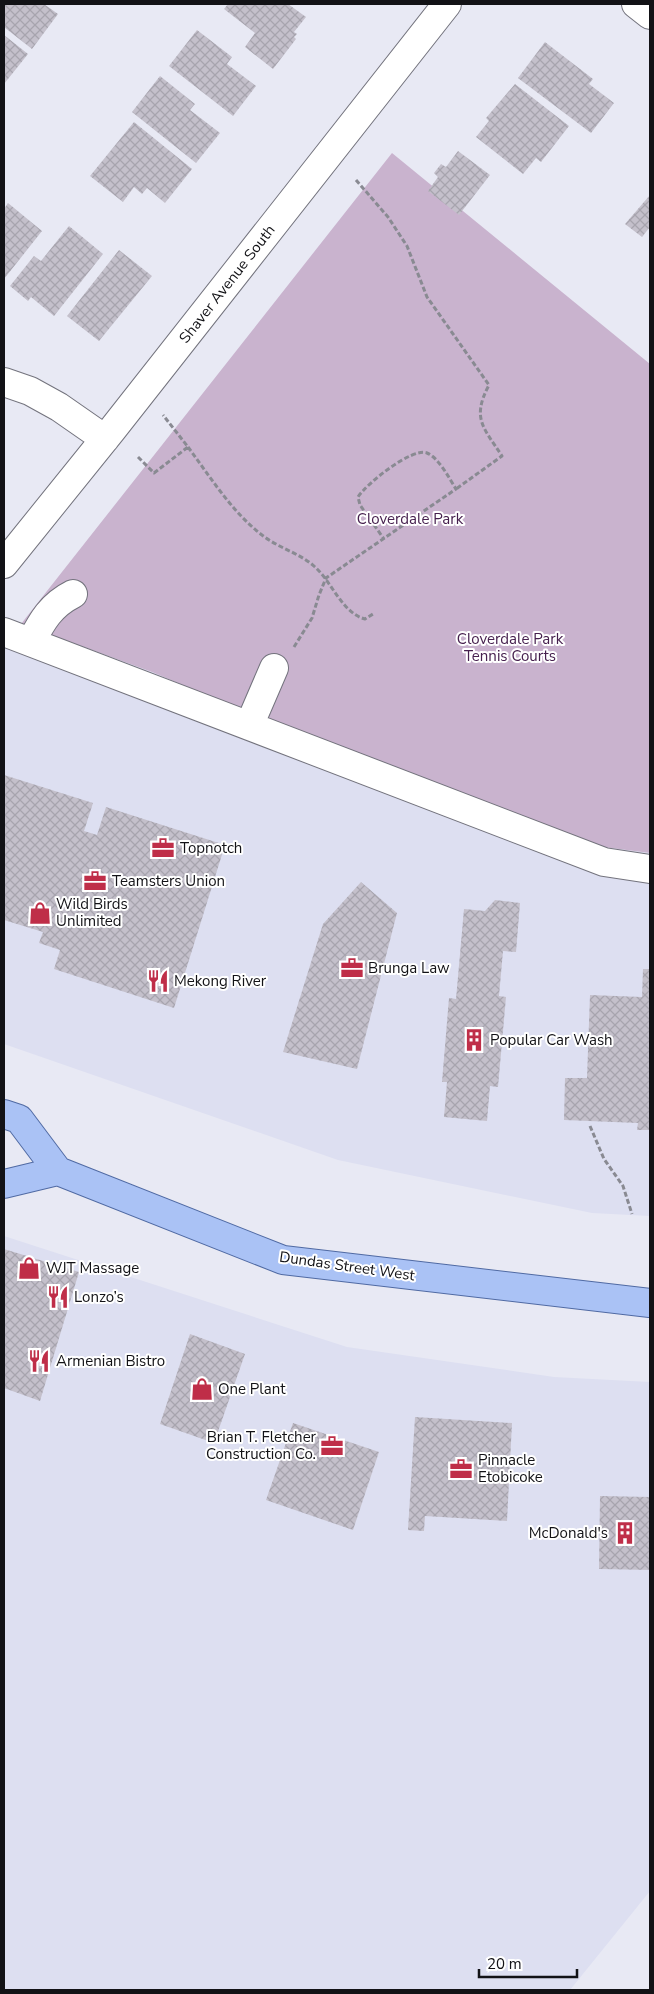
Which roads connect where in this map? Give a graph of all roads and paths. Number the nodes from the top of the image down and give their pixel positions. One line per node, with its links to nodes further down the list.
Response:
1 (447, 4): 7 (street, Shaver Avenue South)
2 (636, 4): 3 (street)
3 (650, 15)
4 (356, 180): 10 (path)
5 (4, 382): 7 (street)
6 (156, 410): 8 (path)
7 (105, 439): 12 (street, Shaver Avenue South)
8 (188, 447): 9 (path); 13 (path)
9 (138, 457)
10 (456, 489): 11 (path); 11 (path)
11 (384, 539): 13 (path)
12 (4, 564)
13 (326, 578): 15 (path); 18 (path)
14 (73, 594): 17 (street)
15 (373, 614)
16 (4, 632): 17 (street)
17 (31, 642): 19 (street)
18 (274, 668): 19 (street)
19 (249, 726): 20 (street)
20 (650, 869)
21 (4, 1114): 23 (main road)
22 (590, 1126): 25 (path)
23 (58, 1171): 24 (main road); 26 (main road, Dundas Street West)
24 (4, 1184)
25 (632, 1214)
26 (650, 1303)

